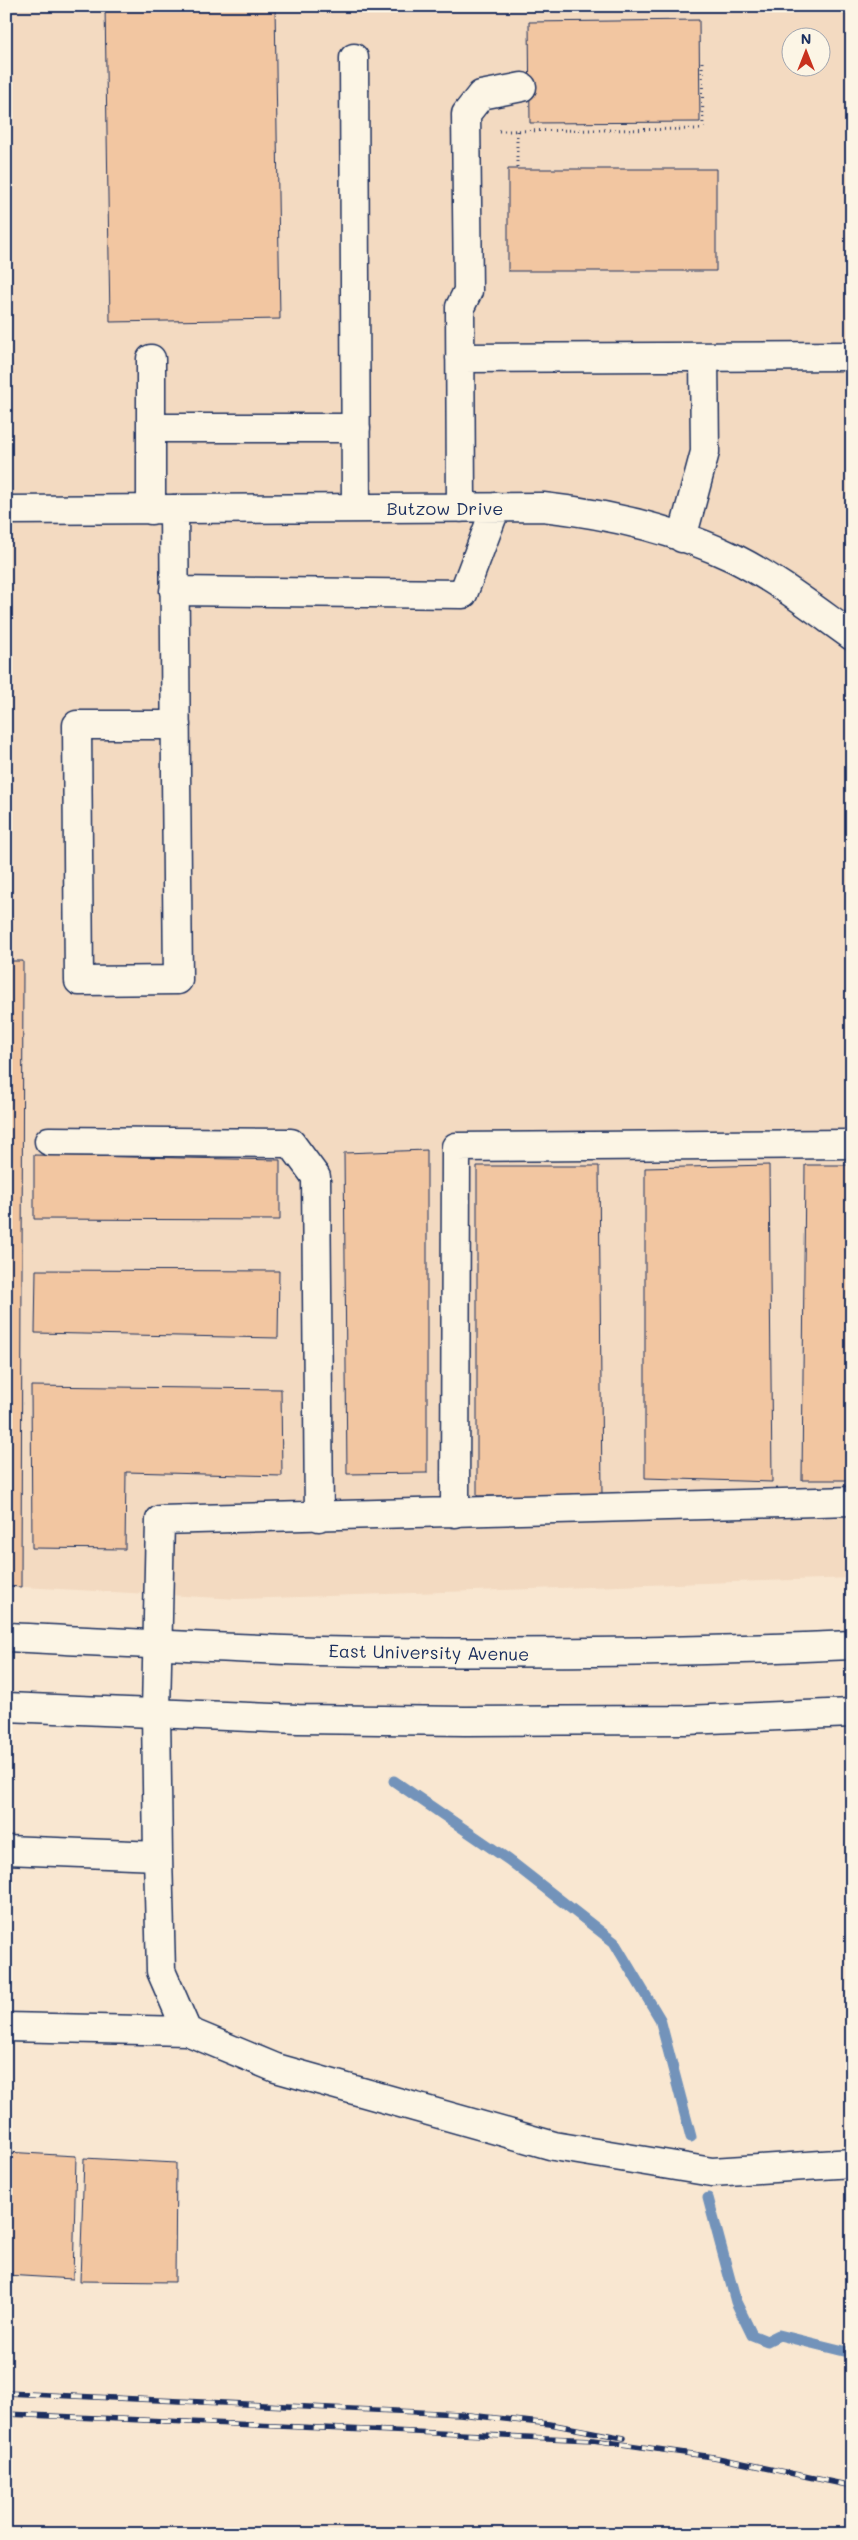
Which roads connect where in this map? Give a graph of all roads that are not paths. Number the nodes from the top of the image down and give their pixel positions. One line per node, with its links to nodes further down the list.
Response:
1 (354, 58): 8 (main road)
2 (522, 87): 5 (main road)
3 (852, 356): 4 (main road)
4 (704, 357): 5 (main road); 14 (main road)
5 (460, 358): 11 (main road)
6 (151, 360): 7 (main road)
7 (151, 428): 8 (main road); 12 (main road)
8 (356, 428): 10 (main road)
9 (496, 507): 11 (main road, Butzow Drive); 14 (main road, Butzow Drive); 15 (main road)
10 (356, 508): 11 (main road, Butzow Drive); 12 (main road, Butzow Drive)
11 (461, 508)
12 (162, 509): 13 (main road, Butzow Drive); 15 (main road)
13 (6, 510)
14 (682, 538): 16 (main road, Butzow Drive)
15 (174, 591): 17 (main road)
16 (852, 636)
17 (176, 725): 17 (main road)
18 (49, 1141): 22 (main road)
19 (852, 1144): 21 (main road)
20 (852, 1501): 21 (main road)
21 (455, 1513): 22 (main road)
22 (319, 1517): 24 (main road)
23 (6, 1637): 24 (main road, East University Avenue)
24 (157, 1644): 25 (main road, East University Avenue); 27 (main road)
25 (852, 1645)
26 (6, 1706): 27 (main road)
27 (156, 1712): 28 (main road); 30 (main road)
28 (852, 1713)
29 (6, 1850): 30 (main road)
30 (158, 1856): 32 (main road)
31 (6, 2027): 32 (main road)
32 (187, 2031): 33 (main road)
33 (852, 2163)

